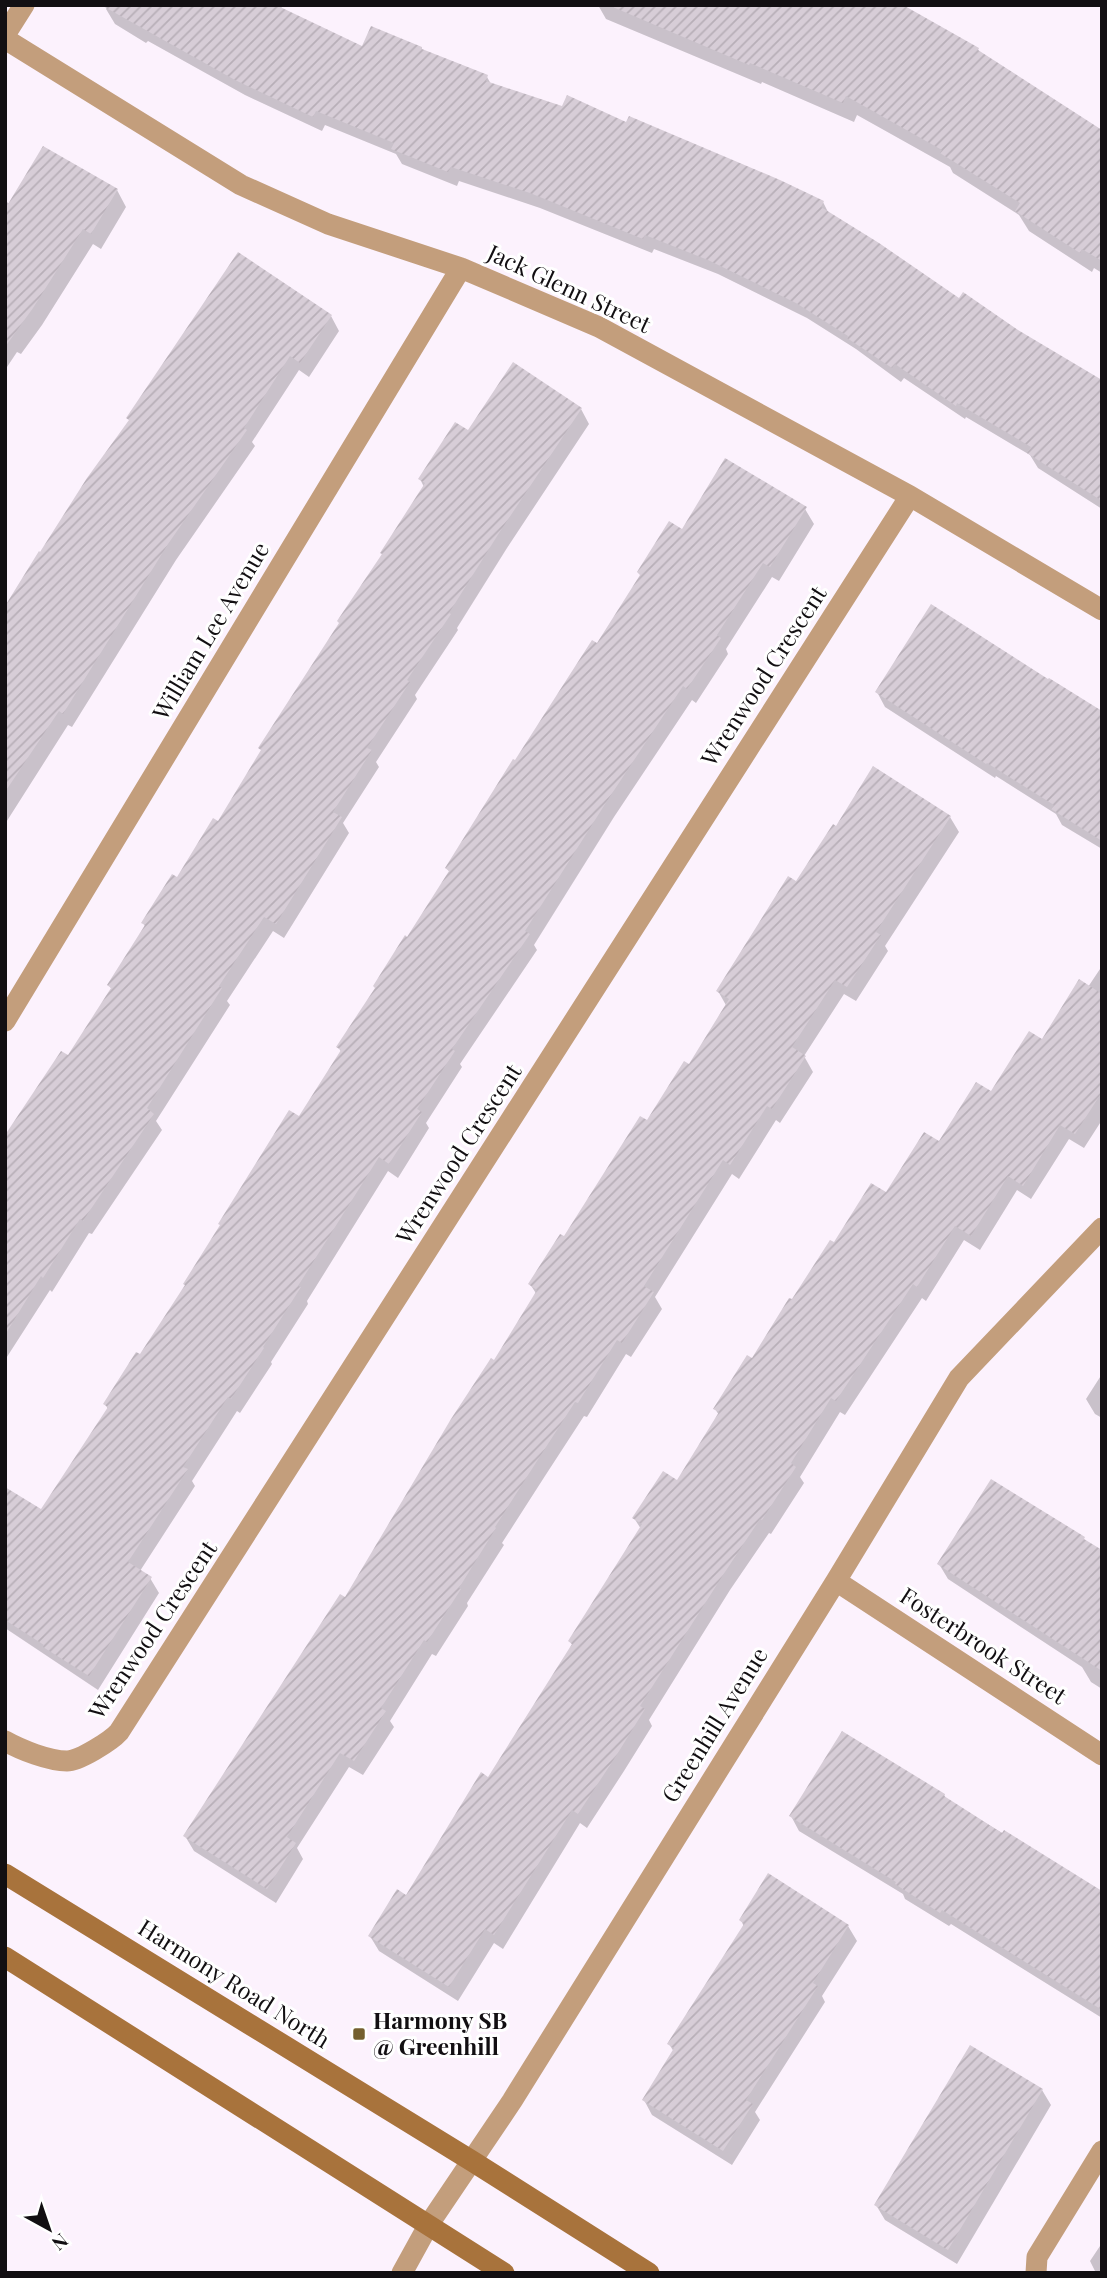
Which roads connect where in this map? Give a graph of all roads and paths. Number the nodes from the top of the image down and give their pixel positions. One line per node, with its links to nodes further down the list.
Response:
1 (24, 5): 2 (street)
2 (5, 37): 3 (street, Jack Glenn Street)
3 (461, 268): 4 (street, Jack Glenn Street); 6 (street, William Lee Avenue)
4 (910, 496): 5 (street, Jack Glenn Street); 9 (street, Wrenwood Crescent)
5 (1102, 610)
6 (5, 1021)
7 (1102, 1228): 8 (street, Greenhill Avenue)
8 (836, 1581): 10 (street, Fosterbrook Street); 14 (street, Greenhill Avenue)
9 (5, 1741)
10 (1102, 1755)
11 (5, 1874): 14 (main road, Harmony Road North)
12 (5, 1957): 15 (main road)
13 (1102, 2151): 19 (street)
14 (472, 2161): 15 (street, Greenhill Avenue); 18 (main road, Harmony Road North)
15 (429, 2224): 16 (street, Greenhill Avenue); 17 (main road)
16 (402, 2273)
17 (504, 2273)
18 (649, 2273)
19 (1036, 2273)

